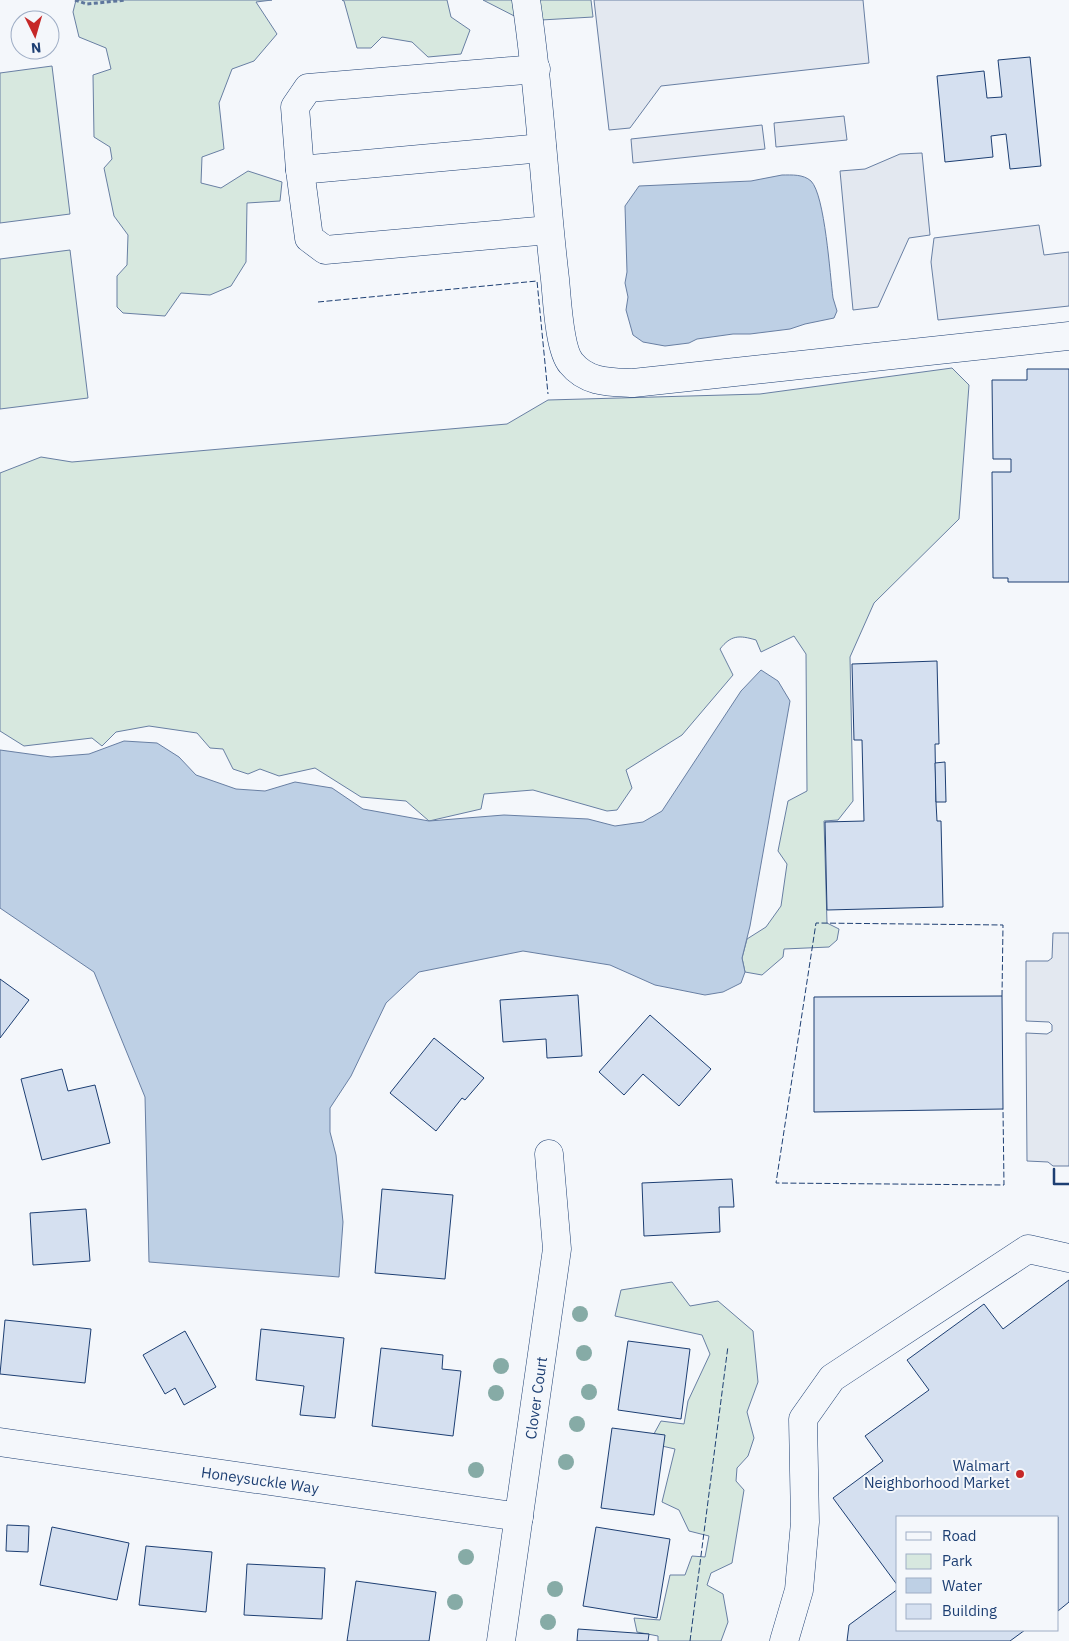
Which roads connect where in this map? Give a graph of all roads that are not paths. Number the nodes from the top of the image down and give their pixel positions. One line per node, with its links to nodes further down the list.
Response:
1 (526, 0): 2 (street)
2 (536, 68): 3 (street); 4 (street)
3 (542, 148): 4 (street); 5 (street)
4 (300, 170): 5 (street)
5 (549, 230): 6 (street)
6 (1069, 336)
7 (548, 1154): 10 (street, Clover Court)
8 (1069, 1258): 12 (street)
9 (0, 1442): 10 (street, Honeysuckle Way)
10 (519, 1517): 11 (street, Clover Court)
11 (501, 1641)
12 (784, 1641)

